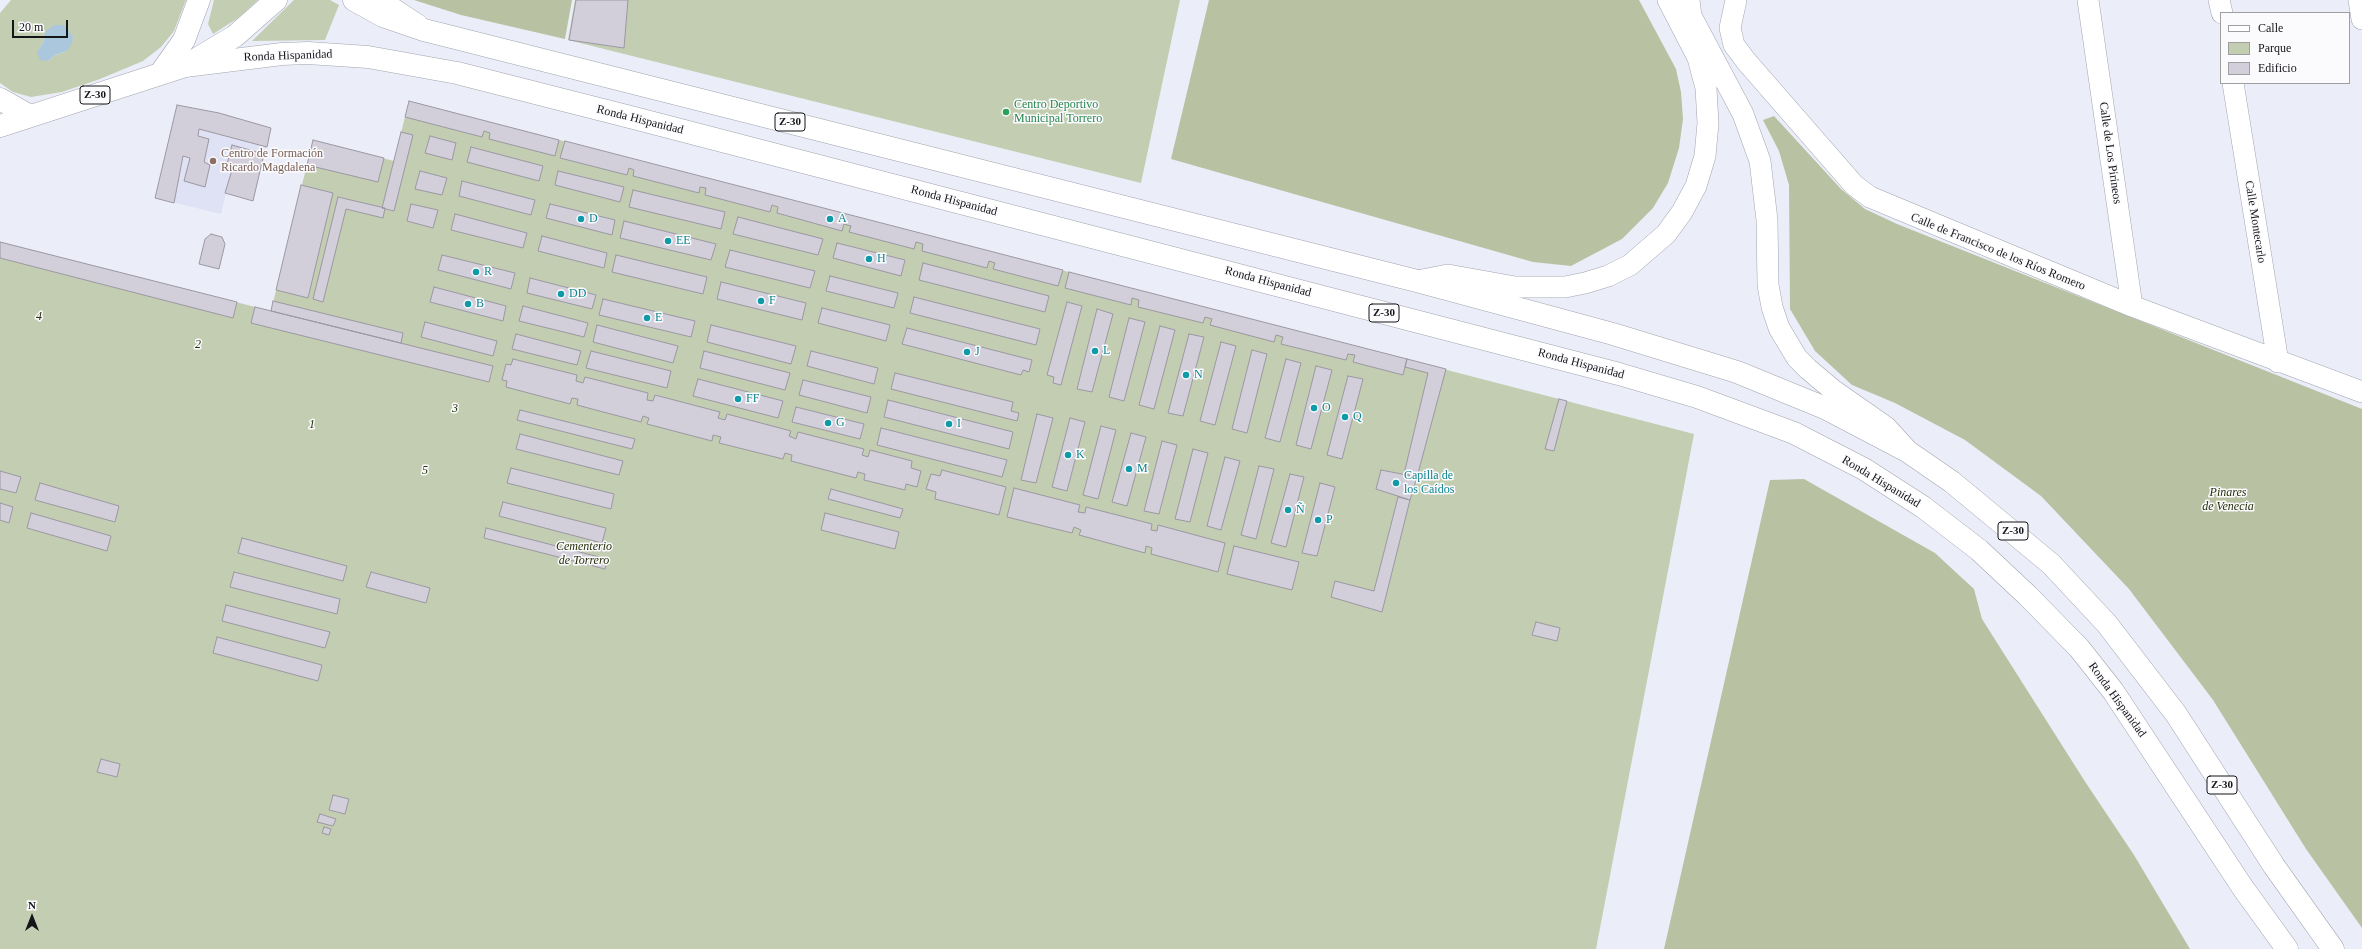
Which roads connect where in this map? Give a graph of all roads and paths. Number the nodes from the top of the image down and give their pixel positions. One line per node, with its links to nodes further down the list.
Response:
1 (199, 0): 15 (main road)
2 (276, 0): 14 (main road)
3 (354, 0): 13 (main road, Z-30)
4 (379, 0): 13 (main road)
5 (1668, 0): 20 (street)
6 (1689, 0): 24 (street)
7 (1736, 0): 21 (street, Calle de Francisco de los Ríos Romero)
8 (2088, 0): 21 (street, Calle de Los Pirineos)
9 (2220, 0): 11 (street)
10 (2359, 0): 12 (street)
11 (2222, 12)
12 (2362, 19)
13 (424, 30): 20 (main road, Z-30)
14 (185, 66): 15 (main road, Ronda Hispanidad / Z-30); 25 (main road, Ronda Hispanidad / Z-30)
15 (160, 74): 18 (main road, Ronda Hispanidad / Z-30)
16 (2233, 84): 22 (street, Calle Montecarlo)
17 (0, 100): 18 (main road)
18 (30, 116): 19 (main road, Ronda Hispanidad / Z-30)
19 (0, 126)
20 (1417, 281): 24 (main road, Z-30)
21 (2132, 306): 22 (street, Calle de Francisco de los Ríos Romero)
22 (2278, 362): 23 (street, Calle de Francisco de los Ríos Romero)
23 (2362, 392)
24 (1907, 451): 26 (main road, Z-30)
25 (2287, 949)
26 (2333, 949)

